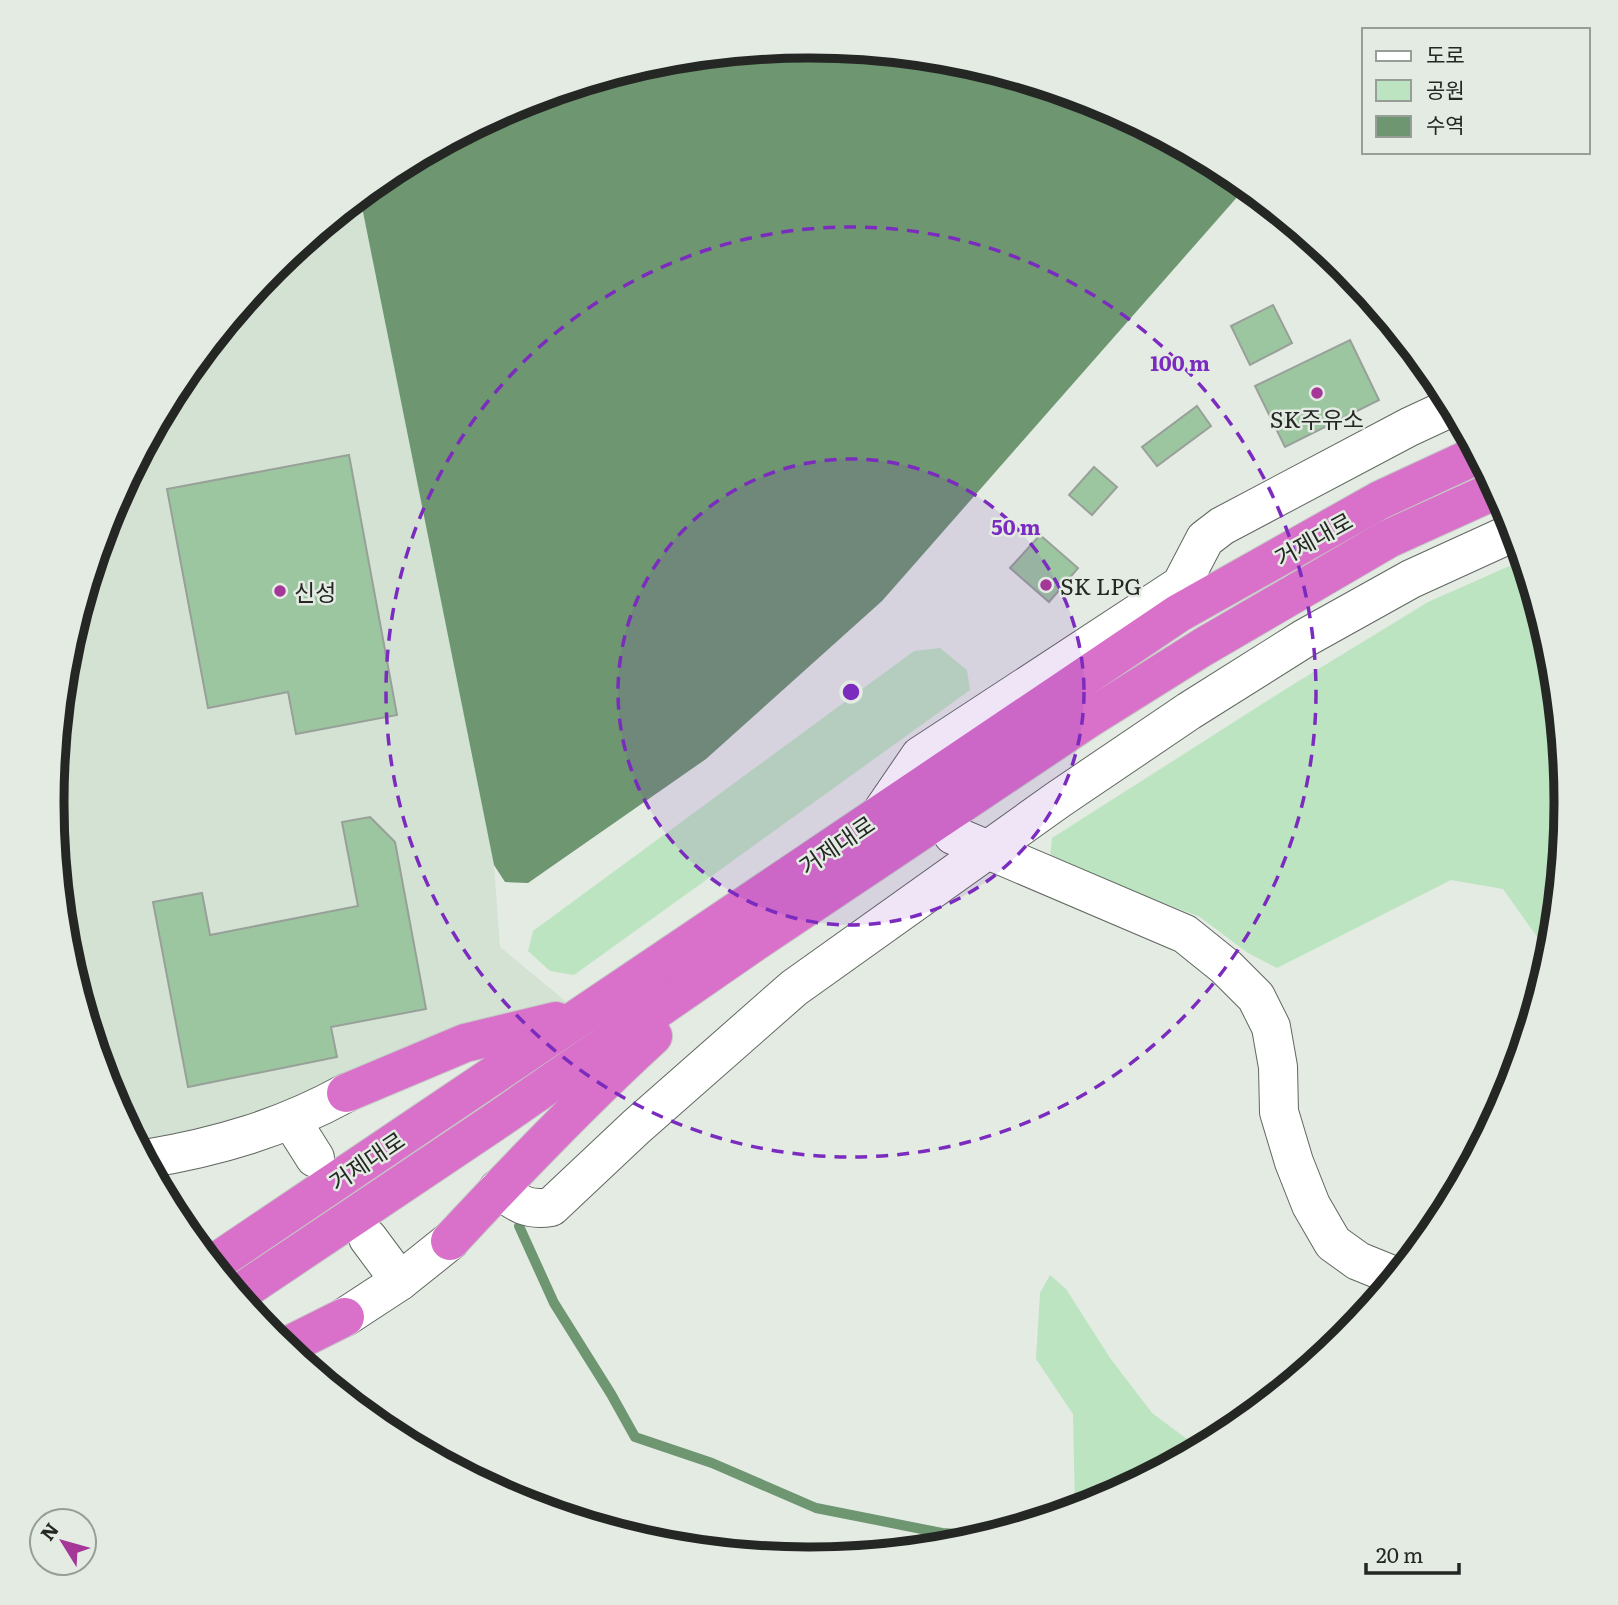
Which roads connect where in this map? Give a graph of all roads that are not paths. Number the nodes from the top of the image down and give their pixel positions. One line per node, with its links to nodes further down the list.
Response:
1 (1442, 412): 5 (street)
2 (1469, 458): 5 (highway, 거제대로)
3 (1487, 494): 6 (highway, 거제대로)
4 (1504, 536): 7 (street)
5 (881, 813): 9 (highway, 거제대로)
6 (942, 817): 7 (street); 8 (highway, 거제대로)
7 (987, 851): 14 (street); 18 (street)
8 (759, 939): 14 (highway); 20 (highway, 거제대로)
9 (582, 1014): 10 (highway); 17 (highway, 거제대로)
10 (346, 1093): 11 (street)
11 (291, 1120): 12 (street); 13 (street)
12 (154, 1156)
13 (315, 1158)
14 (498, 1189): 16 (highway)
15 (368, 1238): 19 (street)
16 (450, 1241): 19 (street)
17 (221, 1259)
18 (1386, 1273)
19 (400, 1281): 21 (street)
20 (245, 1289)
21 (345, 1317): 22 (highway)
22 (296, 1342)

